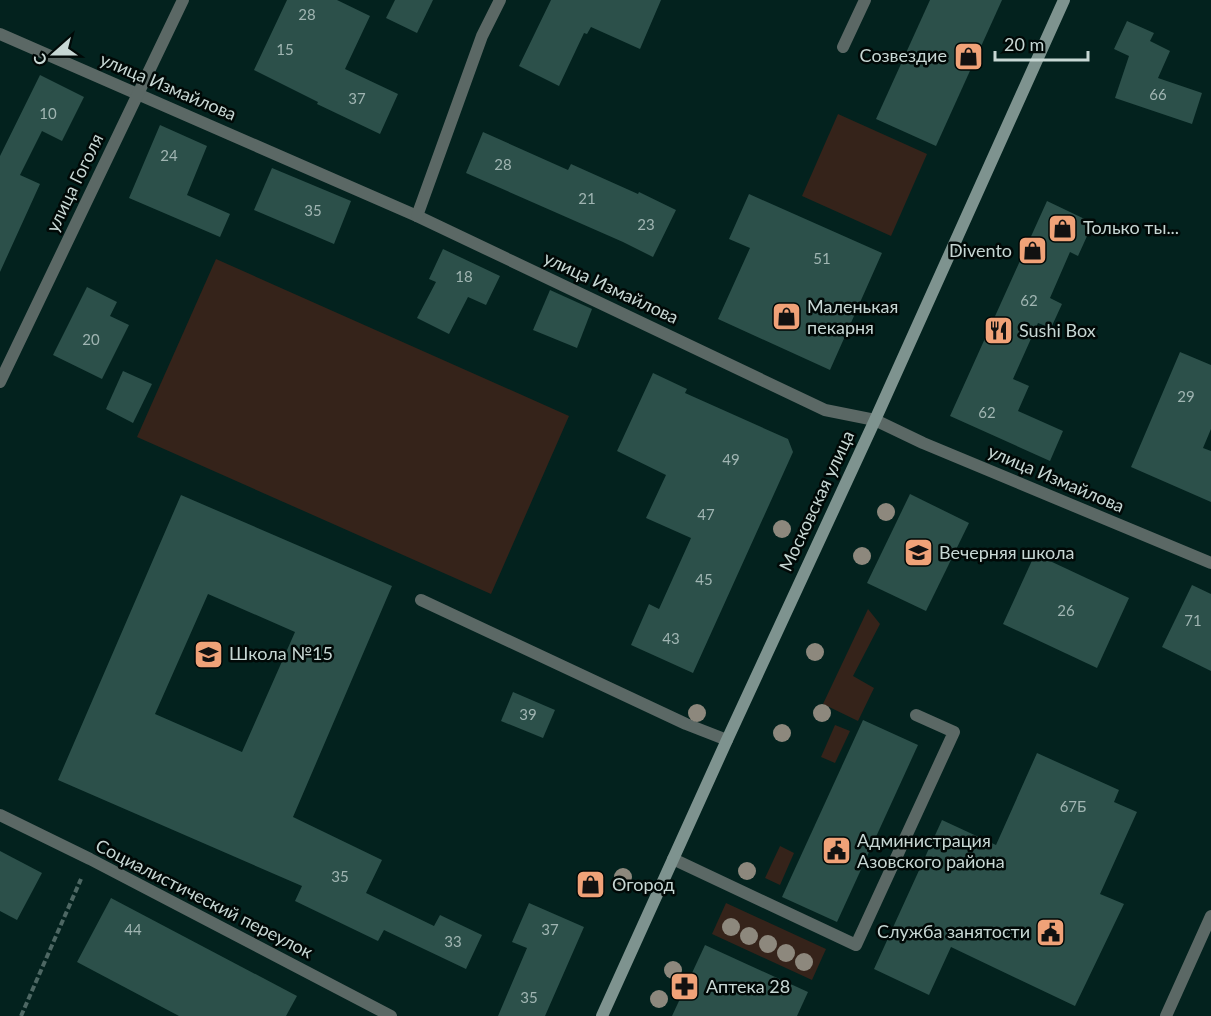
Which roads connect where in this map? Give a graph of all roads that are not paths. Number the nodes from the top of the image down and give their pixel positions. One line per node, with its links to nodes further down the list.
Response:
1 (183, 0): 7 (street, улица Гоголя)
2 (500, 0): 8 (street)
3 (865, 0): 6 (street)
4 (1064, 0): 10 (main road, Московская улица)
5 (0, 34): 7 (street, улица Измайлова)
6 (843, 47)
7 (138, 94): 8 (street, улица Измайлова); 9 (street, улица Гоголя)
8 (417, 216): 10 (street, улица Измайлова)
9 (0, 382)
10 (875, 420): 11 (street, улица Измайлова); 14 (main road, Московская улица)
11 (1211, 563)
12 (421, 600): 14 (street)
13 (916, 715): 16 (street)
14 (727, 740): 16 (main road, Московская улица)
15 (0, 815): 18 (street, Социалистический переулок)
16 (672, 859): 19 (main road, Московская улица)
17 (1211, 916): 20 (street)
18 (392, 1016)
19 (602, 1016)
20 (1166, 1016)

